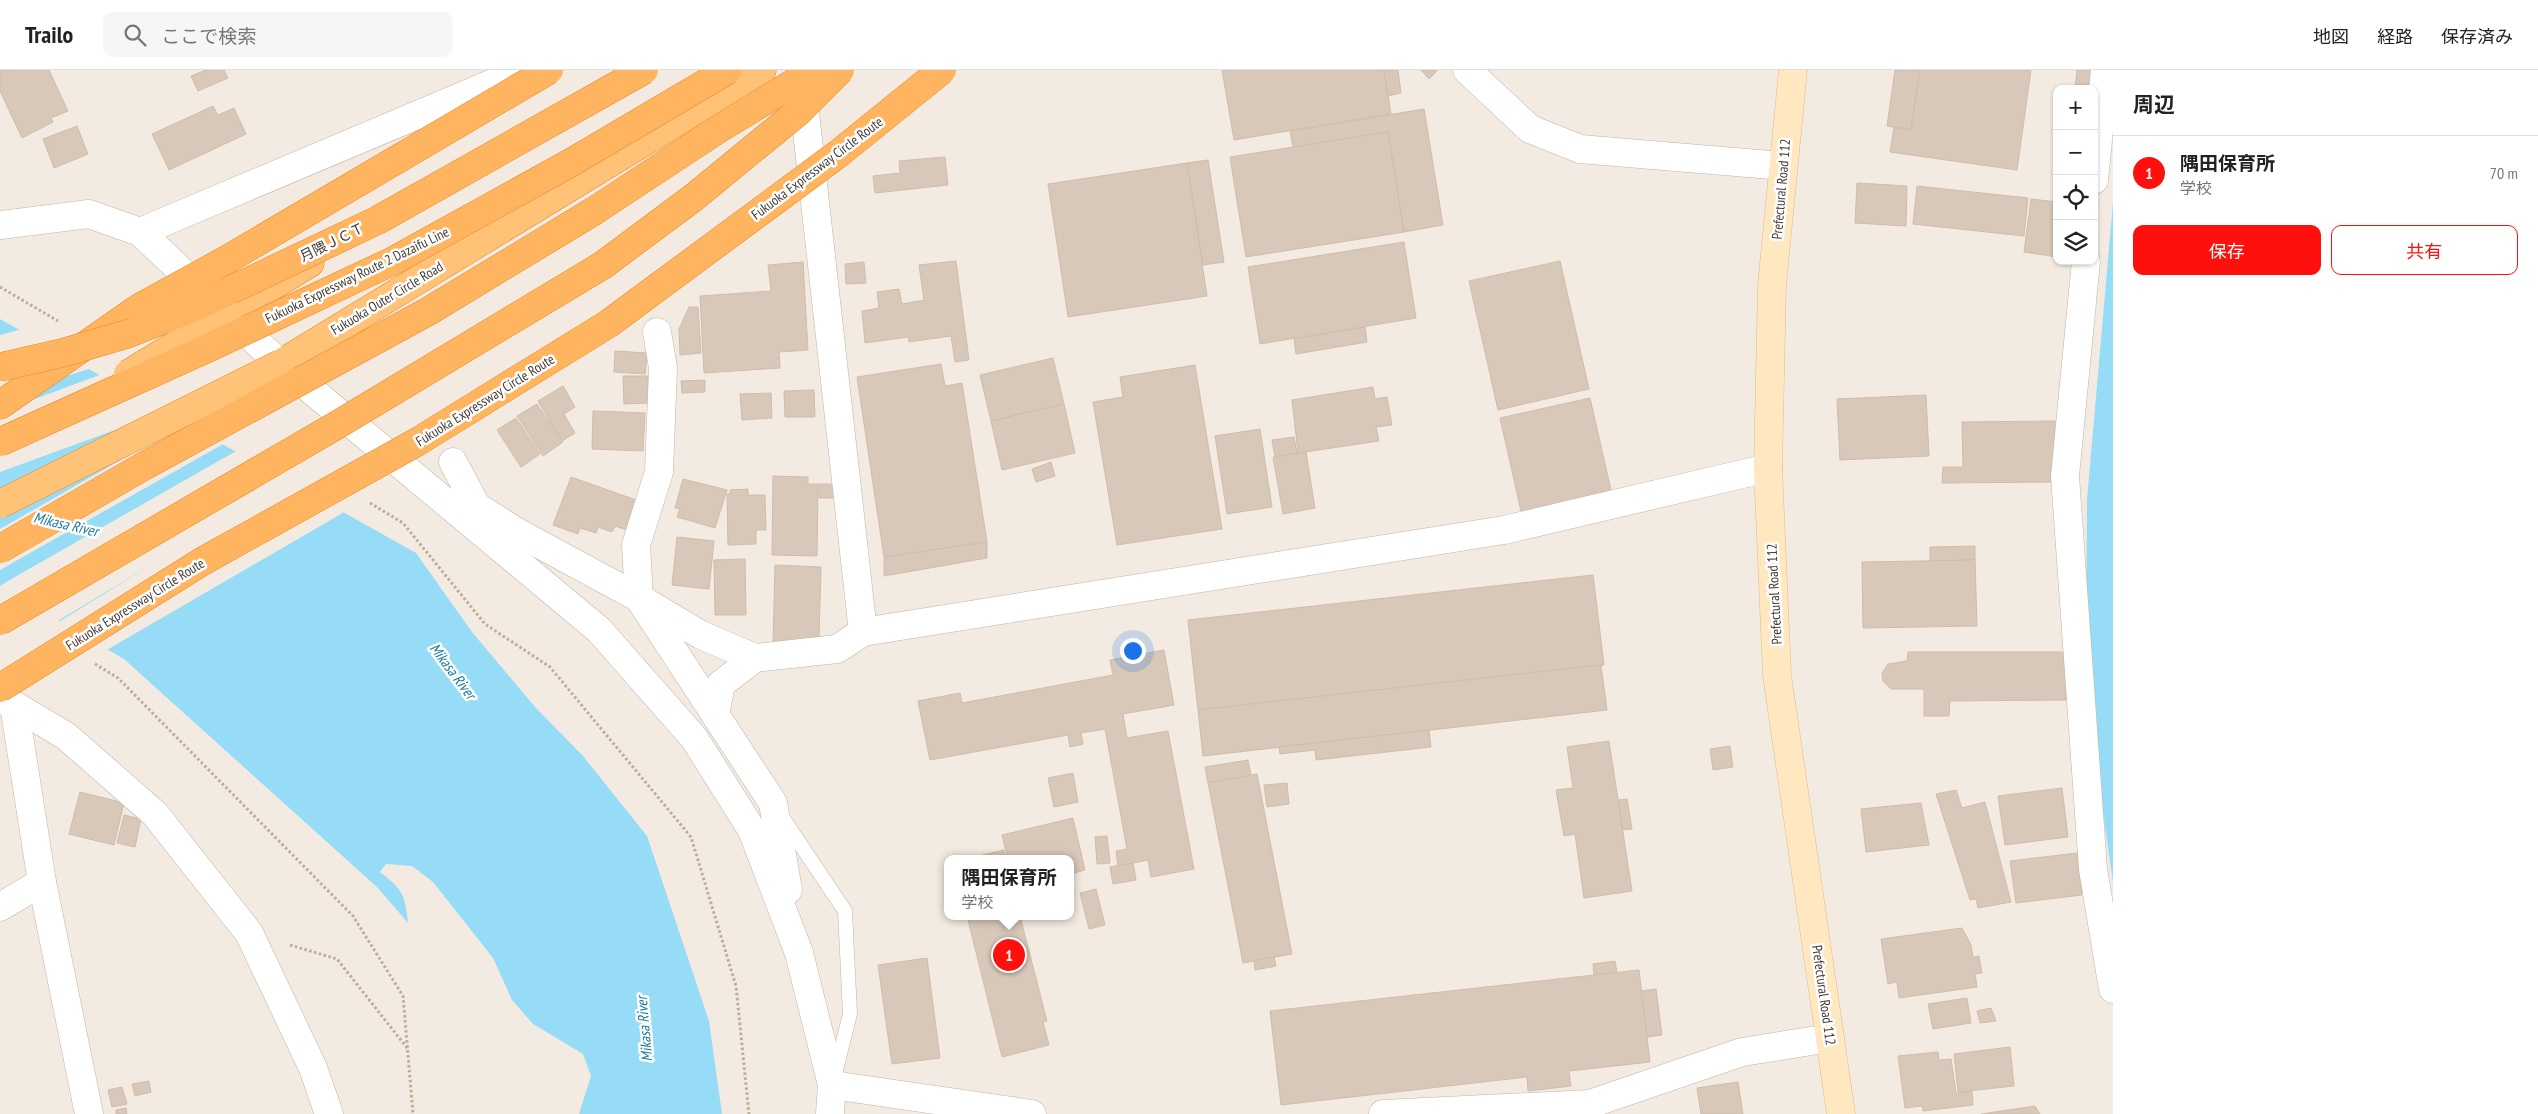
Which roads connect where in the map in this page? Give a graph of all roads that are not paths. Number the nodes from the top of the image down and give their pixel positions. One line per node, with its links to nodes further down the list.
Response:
1 (513, 70): 19 (highway, bridge)
2 (524, 70): 18 (street)
3 (549, 70): 19 (highway, bridge)
4 (627, 70): 21 (highway)
5 (644, 70): 24 (highway, 月隈ＪＣＴ, bridge)
6 (728, 70): 26 (highway, Fukuoka Expressway Route 2 Dazaifu Line, bridge)
7 (762, 70): 23 (highway, Fukuoka Outer Circle Road)
8 (800, 70): 35 (street)
9 (815, 70): 31 (highway, bridge)
10 (840, 70): 34 (highway, bridge)
11 (942, 70): 37 (highway, Fukuoka Expressway Circle Route, bridge)
12 (1467, 70): 15 (street)
13 (1793, 70): 15 (main road, Prefectural Road 112)
14 (2105, 70): 16 (street)
15 (1783, 166): 28 (main road, Prefectural Road 112)
16 (2094, 175)
17 (0, 225): 18 (street)
18 (140, 232): 21 (street)
19 (228, 259): 25 (highway, bridge)
20 (2086, 265): 43 (street)
21 (228, 313): 23 (street); 26 (highway, bridge)
22 (657, 332): 33 (street)
23 (280, 364): 29 (highway, Fukuoka Outer Circle Road, bridge); 32 (street)
24 (0, 368)
25 (0, 404)
26 (0, 443)
27 (453, 462): 30 (street)
28 (1768, 468): 35 (street); 44 (main road, Prefectural Road 112)
29 (0, 504)
30 (476, 506): 32 (street); 33 (street)
31 (0, 549)
32 (501, 550): 42 (street)
33 (639, 598): 36 (street); 38 (street)
34 (0, 621)
35 (864, 632): 36 (street)
36 (755, 658): 38 (street)
37 (4, 697): 40 (street); 47 (street)
38 (715, 714): 39 (street)
39 (773, 803): 42 (street); 45 (lane)
40 (42, 882): 41 (street); 46 (street)
41 (0, 907)
42 (799, 953): 45 (street)
43 (2113, 989)
44 (1830, 1038): 50 (street); 51 (main road, Prefectural Road 112)
45 (832, 1085): 48 (street); 49 (street)
46 (88, 1114)
47 (329, 1114)
48 (830, 1114)
49 (1032, 1114)
50 (1383, 1114)
51 (1841, 1114)

